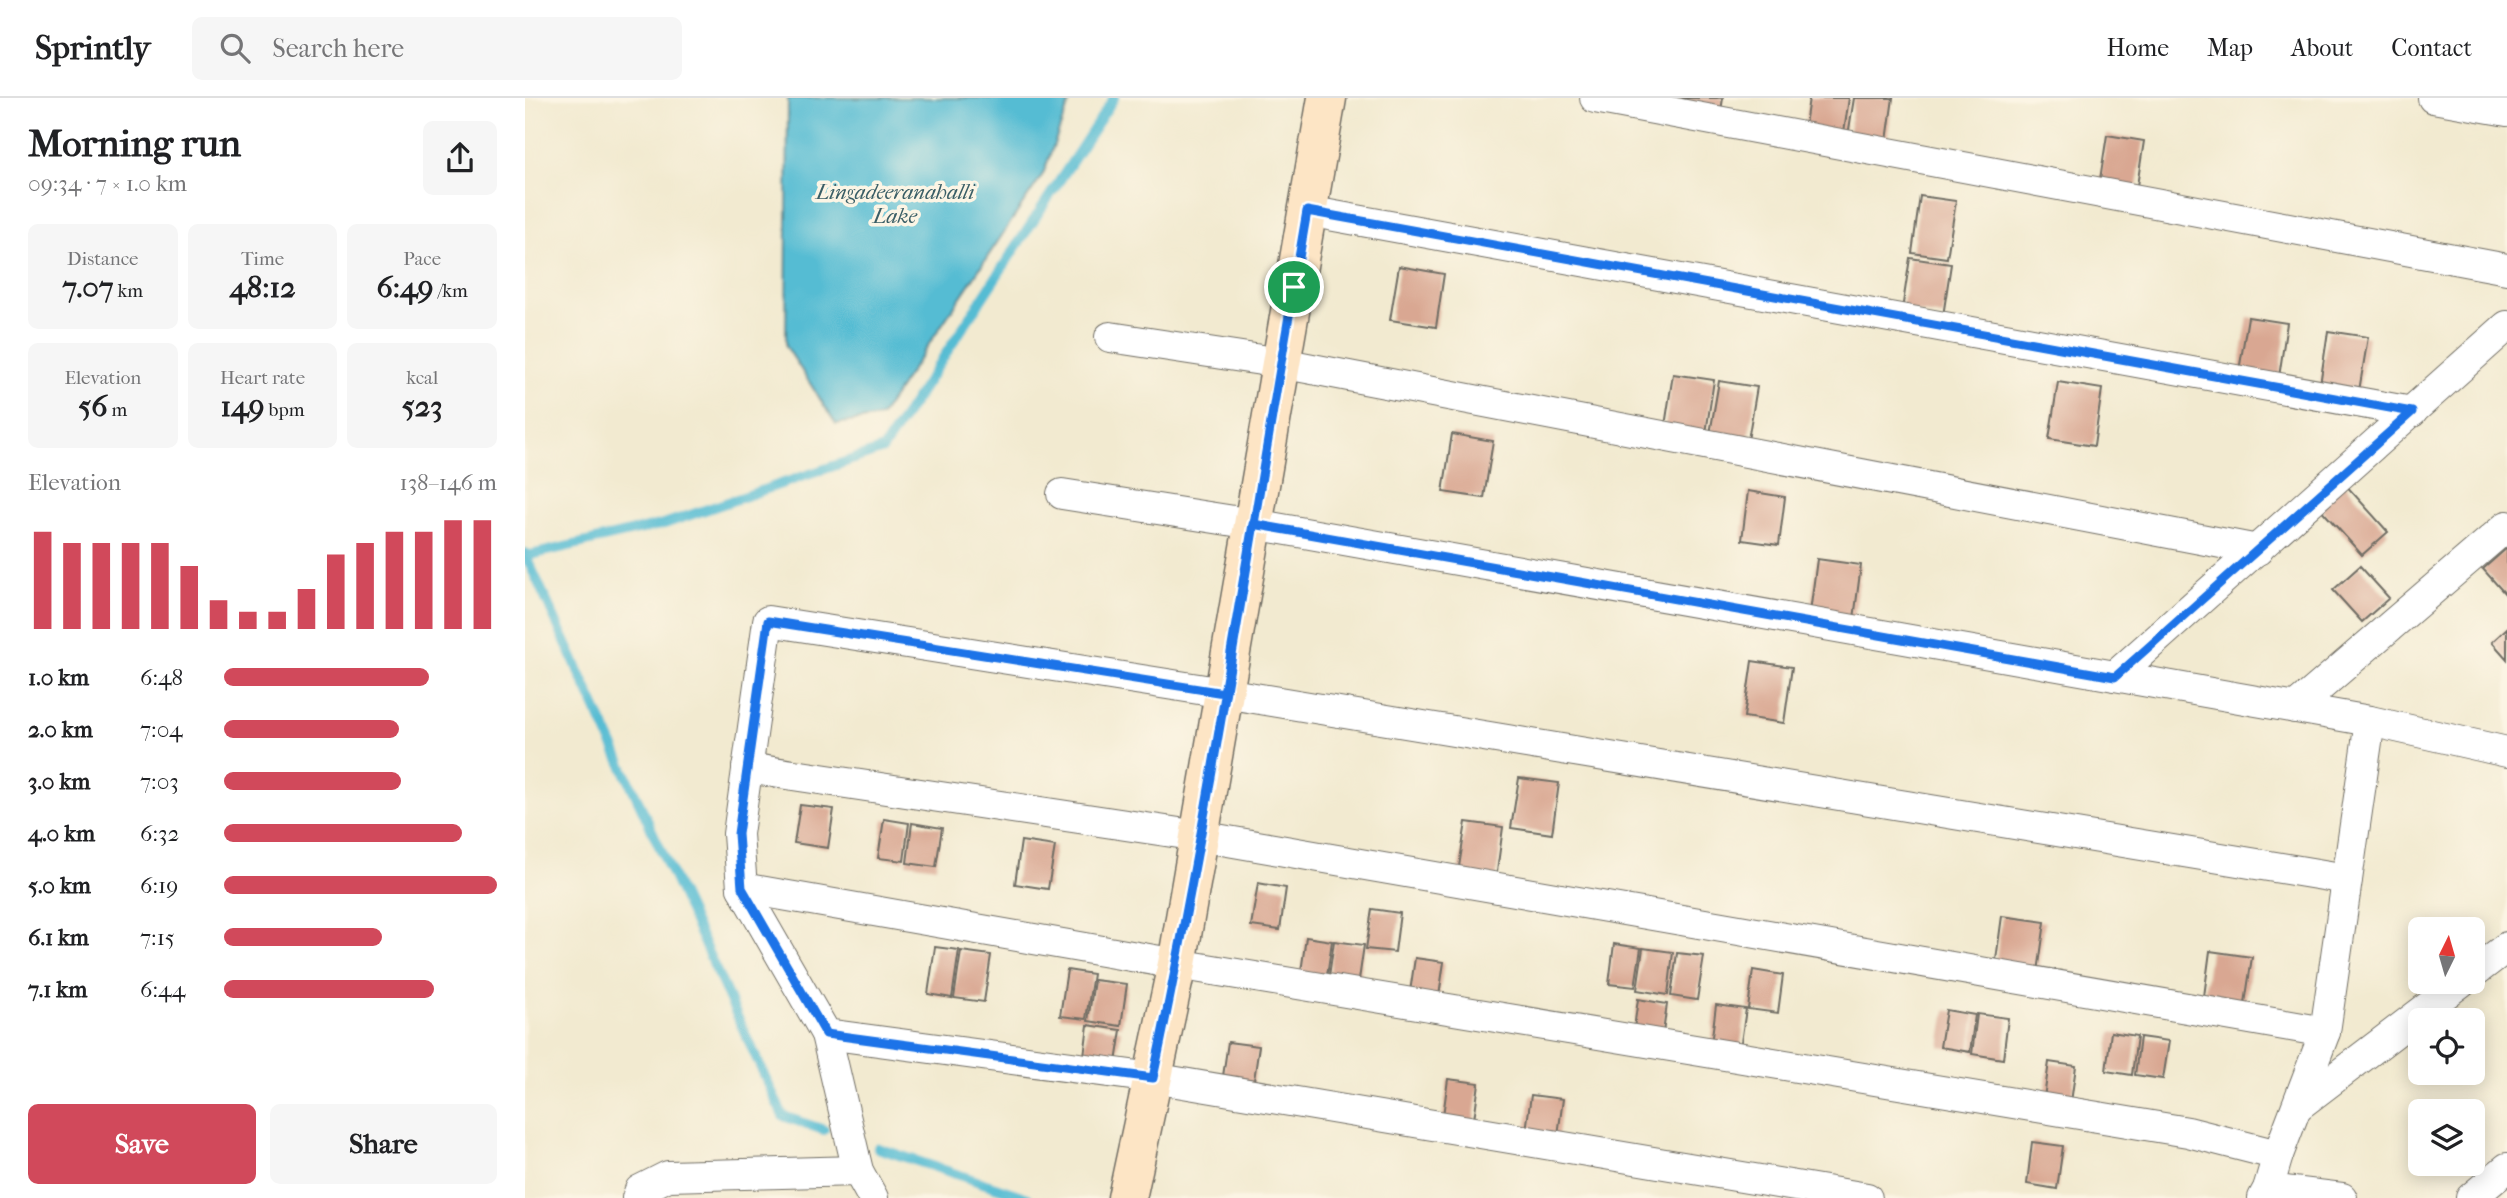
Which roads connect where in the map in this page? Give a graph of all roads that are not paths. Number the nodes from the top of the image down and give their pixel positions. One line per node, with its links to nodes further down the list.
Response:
1 (1327, 98): 5 (street)
2 (1595, 98): 6 (street)
3 (2433, 98): 4 (street)
4 (2507, 111)
5 (1307, 211): 9 (street); 10 (street)
6 (2507, 269)
7 (2507, 327): 10 (street)
8 (1110, 337): 9 (street)
9 (1281, 363): 12 (street); 14 (street)
10 (2412, 412): 14 (street)
11 (1062, 494): 12 (street)
12 (1253, 524): 15 (street); 16 (street)
13 (2507, 526): 17 (street)
14 (2257, 550): 15 (street)
15 (2115, 677): 17 (street)
16 (1224, 693): 20 (street); 21 (street); 22 (street)
17 (2295, 708): 18 (street)
18 (2370, 721): 19 (street); 22 (street)
19 (2503, 747)
20 (747, 768): 21 (street); 23 (street)
21 (1199, 836): 25 (street); 28 (street)
22 (2347, 879): 28 (street)
23 (742, 888): 25 (street); 29 (street)
24 (2507, 947): 26 (street)
25 (1177, 964): 30 (street); 32 (street)
26 (2485, 964)
27 (2445, 994): 31 (street)
28 (2325, 1032): 31 (street)
29 (826, 1034): 30 (street); 34 (street)
30 (1153, 1078): 38 (street); 39 (street)
31 (2298, 1106): 32 (street)
32 (2278, 1155): 35 (street)
33 (2507, 1168): 41 (street)
34 (858, 1171): 36 (street); 37 (street)
35 (2265, 1193): 40 (street)
36 (637, 1198)
37 (873, 1198)
38 (1127, 1198)
39 (1867, 1198)
40 (2341, 1198)
41 (2470, 1198)

